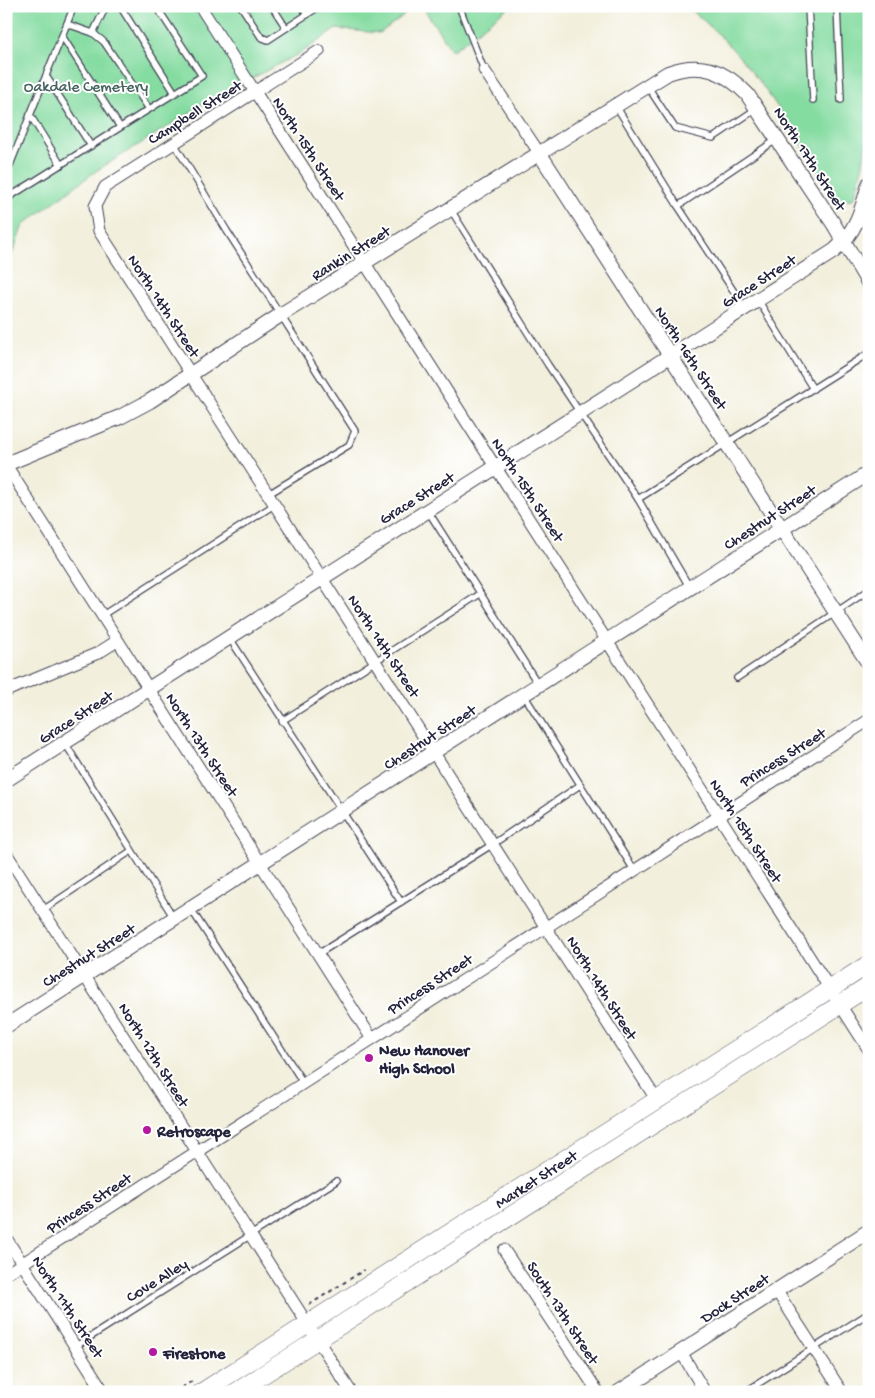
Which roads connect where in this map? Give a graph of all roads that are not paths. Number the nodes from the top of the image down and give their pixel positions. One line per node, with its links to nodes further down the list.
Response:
1 (74, 6): 14 (lane)
2 (106, 6): 16 (lane)
3 (120, 6): 24 (lane)
4 (156, 6): 24 (lane)
5 (200, 6): 23 (street, North 15th Street)
6 (241, 6): 15 (lane)
7 (272, 6): 15 (lane)
8 (302, 6): 13 (lane)
9 (320, 6): 13 (lane)
10 (459, 6): 20 (lane)
11 (808, 6): 25 (lane)
12 (837, 6): 26 (lane)
13 (307, 15): 15 (lane)
14 (67, 24): 16 (lane); 17 (lane)
15 (286, 28)
16 (93, 34): 29 (lane)
17 (62, 36): 21 (lane); 31 (lane)
18 (319, 51): 23 (street, Campbell Street)
19 (708, 68): 22 (street, Rankin Street); 28 (street, North 17th Street)
20 (484, 70): 35 (street, North 16th Street)
21 (46, 76): 30 (lane); 34 (lane)
22 (647, 86): 27 (street, Rankin Street); 28 (lane)
23 (254, 91): 33 (street, Campbell Street); 44 (street, North 15th Street)
24 (175, 93): 29 (lane)
25 (813, 100)
26 (841, 100)
27 (616, 105): 35 (street, Rankin Street); 41 (lane)
28 (758, 108): 32 (street, North 17th Street)
29 (149, 109): 31 (lane)
30 (30, 115): 36 (lane); 37 (lane)
31 (120, 127): 34 (lane)
32 (778, 139): 41 (lane); 43 (street, North 17th Street)
33 (174, 143): 40 (street, Campbell Street); 48 (lane)
34 (91, 146): 36 (lane)
35 (540, 154): 42 (street, Rankin Street); 50 (street, North 16th Street)
36 (61, 165): 39 (lane)
37 (6, 174)
38 (869, 184): 43 (street)
39 (6, 199)
40 (96, 206): 51 (street, North 14th Street)
41 (678, 206): 47 (lane)
42 (451, 210): 44 (street, Rankin Street); 53 (lane)
43 (844, 242): 45 (street, North 17th Street); 46 (street, Grace Street)
44 (365, 263): 48 (street, Rankin Street); 56 (street, North 15th Street)
45 (869, 284)
46 (758, 300): 47 (street, Grace Street); 52 (lane)
47 (746, 308): 50 (street, Grace Street)
48 (282, 314): 51 (street, Rankin Street); 59 (lane)
49 (869, 353): 52 (lane)
50 (670, 357): 53 (street, Grace Street); 54 (street, North 16th Street)
51 (191, 375): 55 (street, Rankin Street); 59 (street, North 14th Street)
52 (813, 389): 54 (lane)
53 (581, 414): 56 (street, Grace Street); 58 (lane)
54 (726, 442): 58 (lane); 61 (street, North 16th Street)
55 (6, 465): 67 (street, North 13th Street)
56 (497, 467): 60 (street, Grace Street); 69 (street, North 15th Street)
57 (869, 473): 61 (street, Chestnut Street)
58 (638, 499): 63 (lane)
59 (271, 500): 62 (street, North 14th Street); 67 (lane)
60 (428, 511): 62 (street, Grace Street); 65 (lane)
61 (781, 529): 63 (street, Chestnut Street); 66 (street, North 16th Street)
62 (321, 577): 68 (street, Grace Street); 71 (street, North 14th Street)
63 (690, 588): 69 (street, Chestnut Street)
64 (869, 590): 66 (lane)
65 (480, 594): 71 (lane); 74 (lane)
66 (836, 614): 72 (street, North 16th Street); 73 (lane)
67 (102, 616): 70 (street, North 13th Street)
68 (229, 638): 75 (street, Grace Street); 79 (lane)
69 (607, 641): 74 (street, Chestnut Street); 85 (street, North 15th Street)
70 (118, 642): 75 (street, North 13th Street); 76 (street)
71 (377, 662): 79 (lane); 81 (street, North 14th Street)
72 (869, 664)
73 (737, 678)
74 (539, 686): 77 (street, Chestnut Street)
75 (148, 689): 80 (street, Grace Street); 89 (street, North 13th Street)
76 (6, 691)
77 (524, 695): 81 (street, Chestnut Street); 83 (lane)
78 (869, 720): 85 (street, Princess Street)
79 (282, 721): 84 (lane)
80 (65, 743): 82 (street, Grace Street); 87 (lane)
81 (435, 753): 84 (street, Chestnut Street); 86 (street, North 14th Street)
82 (6, 780)
83 (580, 785): 86 (lane); 90 (lane)
84 (342, 813): 89 (street, Chestnut Street); 91 (lane)
85 (718, 815): 90 (street, Princess Street); 100 (street, North 15th Street)
86 (493, 844): 91 (lane); 95 (street, North 14th Street)
87 (132, 851): 92 (lane); 94 (lane)
88 (6, 853): 92 (street, North 12th Street)
89 (261, 864): 93 (street, Chestnut Street); 96 (street, North 13th Street)
90 (634, 870): 95 (street, Princess Street)
91 (401, 902): 96 (lane)
92 (43, 910): 98 (street, North 12th Street)
93 (191, 910): 94 (street, Chestnut Street); 105 (lane)
94 (175, 920): 98 (street, Chestnut Street)
95 (546, 927): 103 (street, Princess Street); 106 (street, North 14th Street)
96 (318, 954): 103 (street, North 13th Street)
97 (869, 964): 100 (main road, Market Street)
98 (86, 975): 102 (street, Chestnut Street); 107 (street, North 12th Street)
99 (869, 986): 101 (main road, Market Street)
100 (831, 988): 101 (street, North 15th Street); 106 (main road, Market Street)
101 (840, 1004): 104 (street, North 15th Street); 118 (main road, Market Street)
102 (6, 1026)
103 (372, 1039): 105 (street, Princess Street)
104 (869, 1050)
105 (304, 1084): 107 (street, Princess Street)
106 (656, 1100): 117 (main road, Market Street)
107 (197, 1152): 110 (street, North 12th Street); 113 (street, Princess Street)
108 (336, 1181): 110 (lane, Cove Alley)
109 (869, 1231): 115 (street, Dock Street)
110 (251, 1236): 117 (street, North 12th Street); 119 (lane, Cove Alley)
111 (6, 1238): 113 (street, North 11th Street)
112 (504, 1250): 126 (street, South 13th Street)
113 (22, 1264): 114 (street, Princess Street); 119 (street, North 11th Street)
114 (6, 1274)
115 (776, 1290): 120 (street); 121 (street, Dock Street)
116 (869, 1313): 120 (lane)
117 (307, 1324): 118 (street, North 12th Street); 123 (main road, Market Street)
118 (318, 1340): 124 (main road, Market Street); 125 (street, North 12th Street)
119 (76, 1346): 122 (street, North 11th Street)
120 (814, 1348): 129 (lane); 130 (street)
121 (681, 1352): 127 (street, Dock Street); 128 (street)
122 (104, 1392)
123 (202, 1392)
124 (236, 1392)
125 (351, 1392)
126 (598, 1392)
127 (619, 1392)
128 (705, 1392)
129 (746, 1392)
130 (842, 1392)

